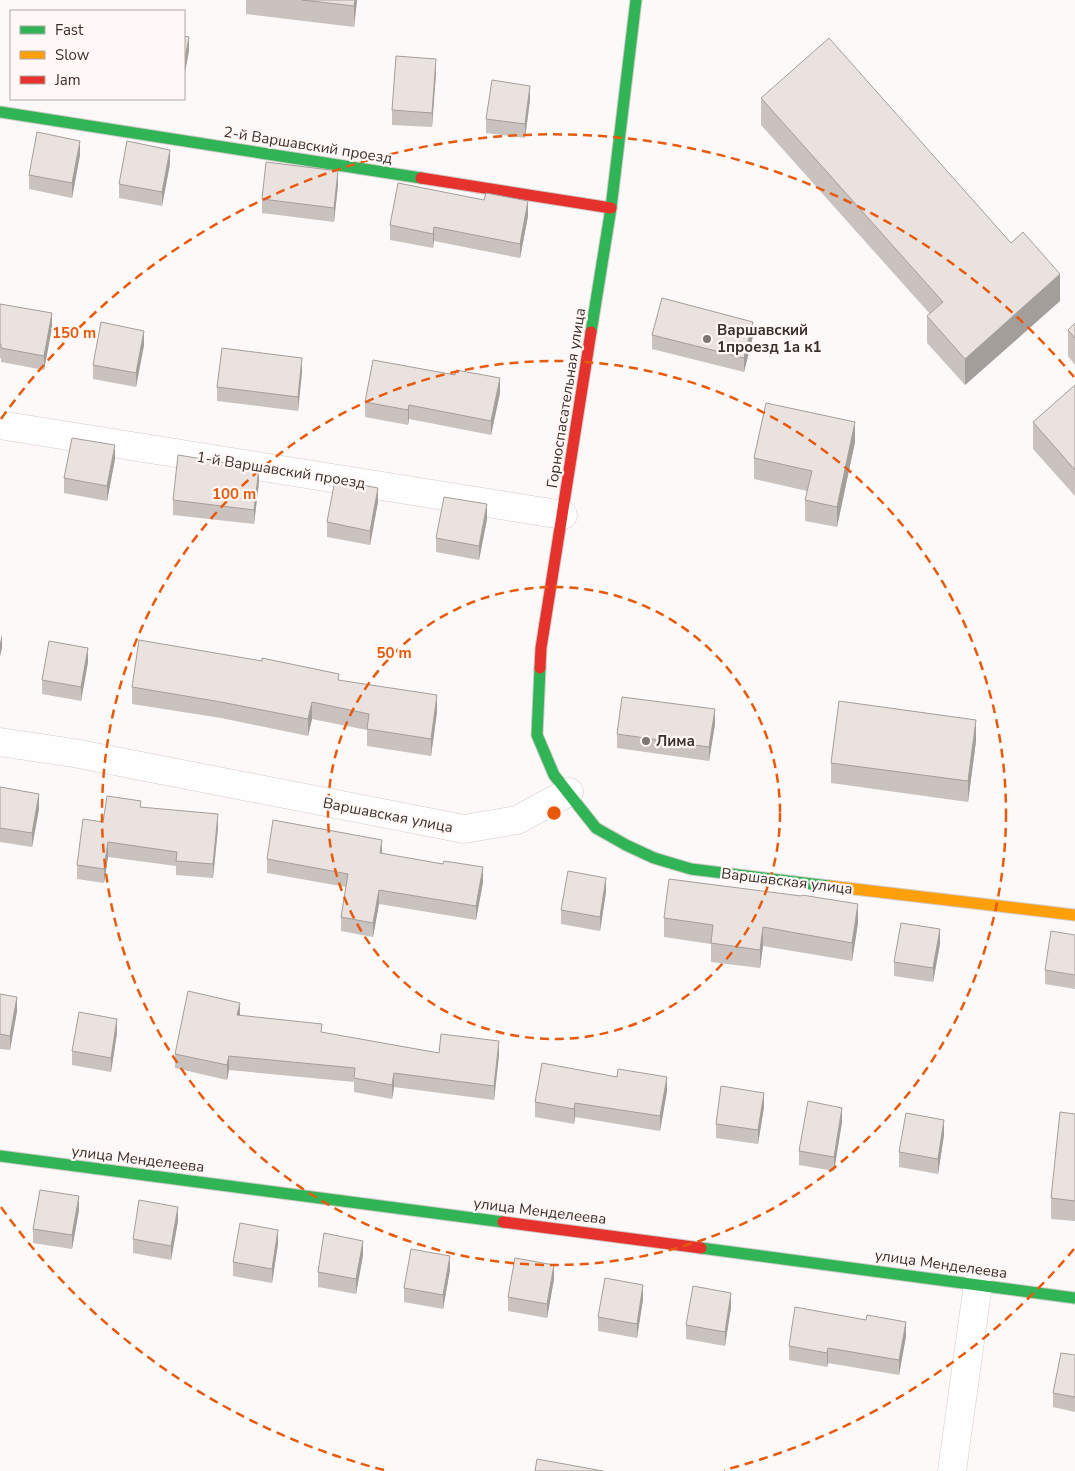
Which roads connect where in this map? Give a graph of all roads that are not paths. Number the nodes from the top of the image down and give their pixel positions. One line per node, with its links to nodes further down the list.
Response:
1 (636, 0): 3 (street, Горноспасательная улица)
2 (0, 112): 3 (street, 2-й Варшавский проезд)
3 (611, 208): 5 (street, Горноспасательная улица)
4 (0, 425): 5 (street, 1-й Варшавский проезд)
5 (563, 515): 7 (street, Горноспасательная улица)
6 (0, 742): 7 (street, Варшавская улица)
7 (569, 792): 8 (street, Варшавская улица)
8 (1075, 915)
9 (0, 1156): 10 (street, улица Менделеева)
10 (978, 1284): 11 (street, улица Менделеева); 12 (street)
11 (1075, 1298)
12 (952, 1471)

